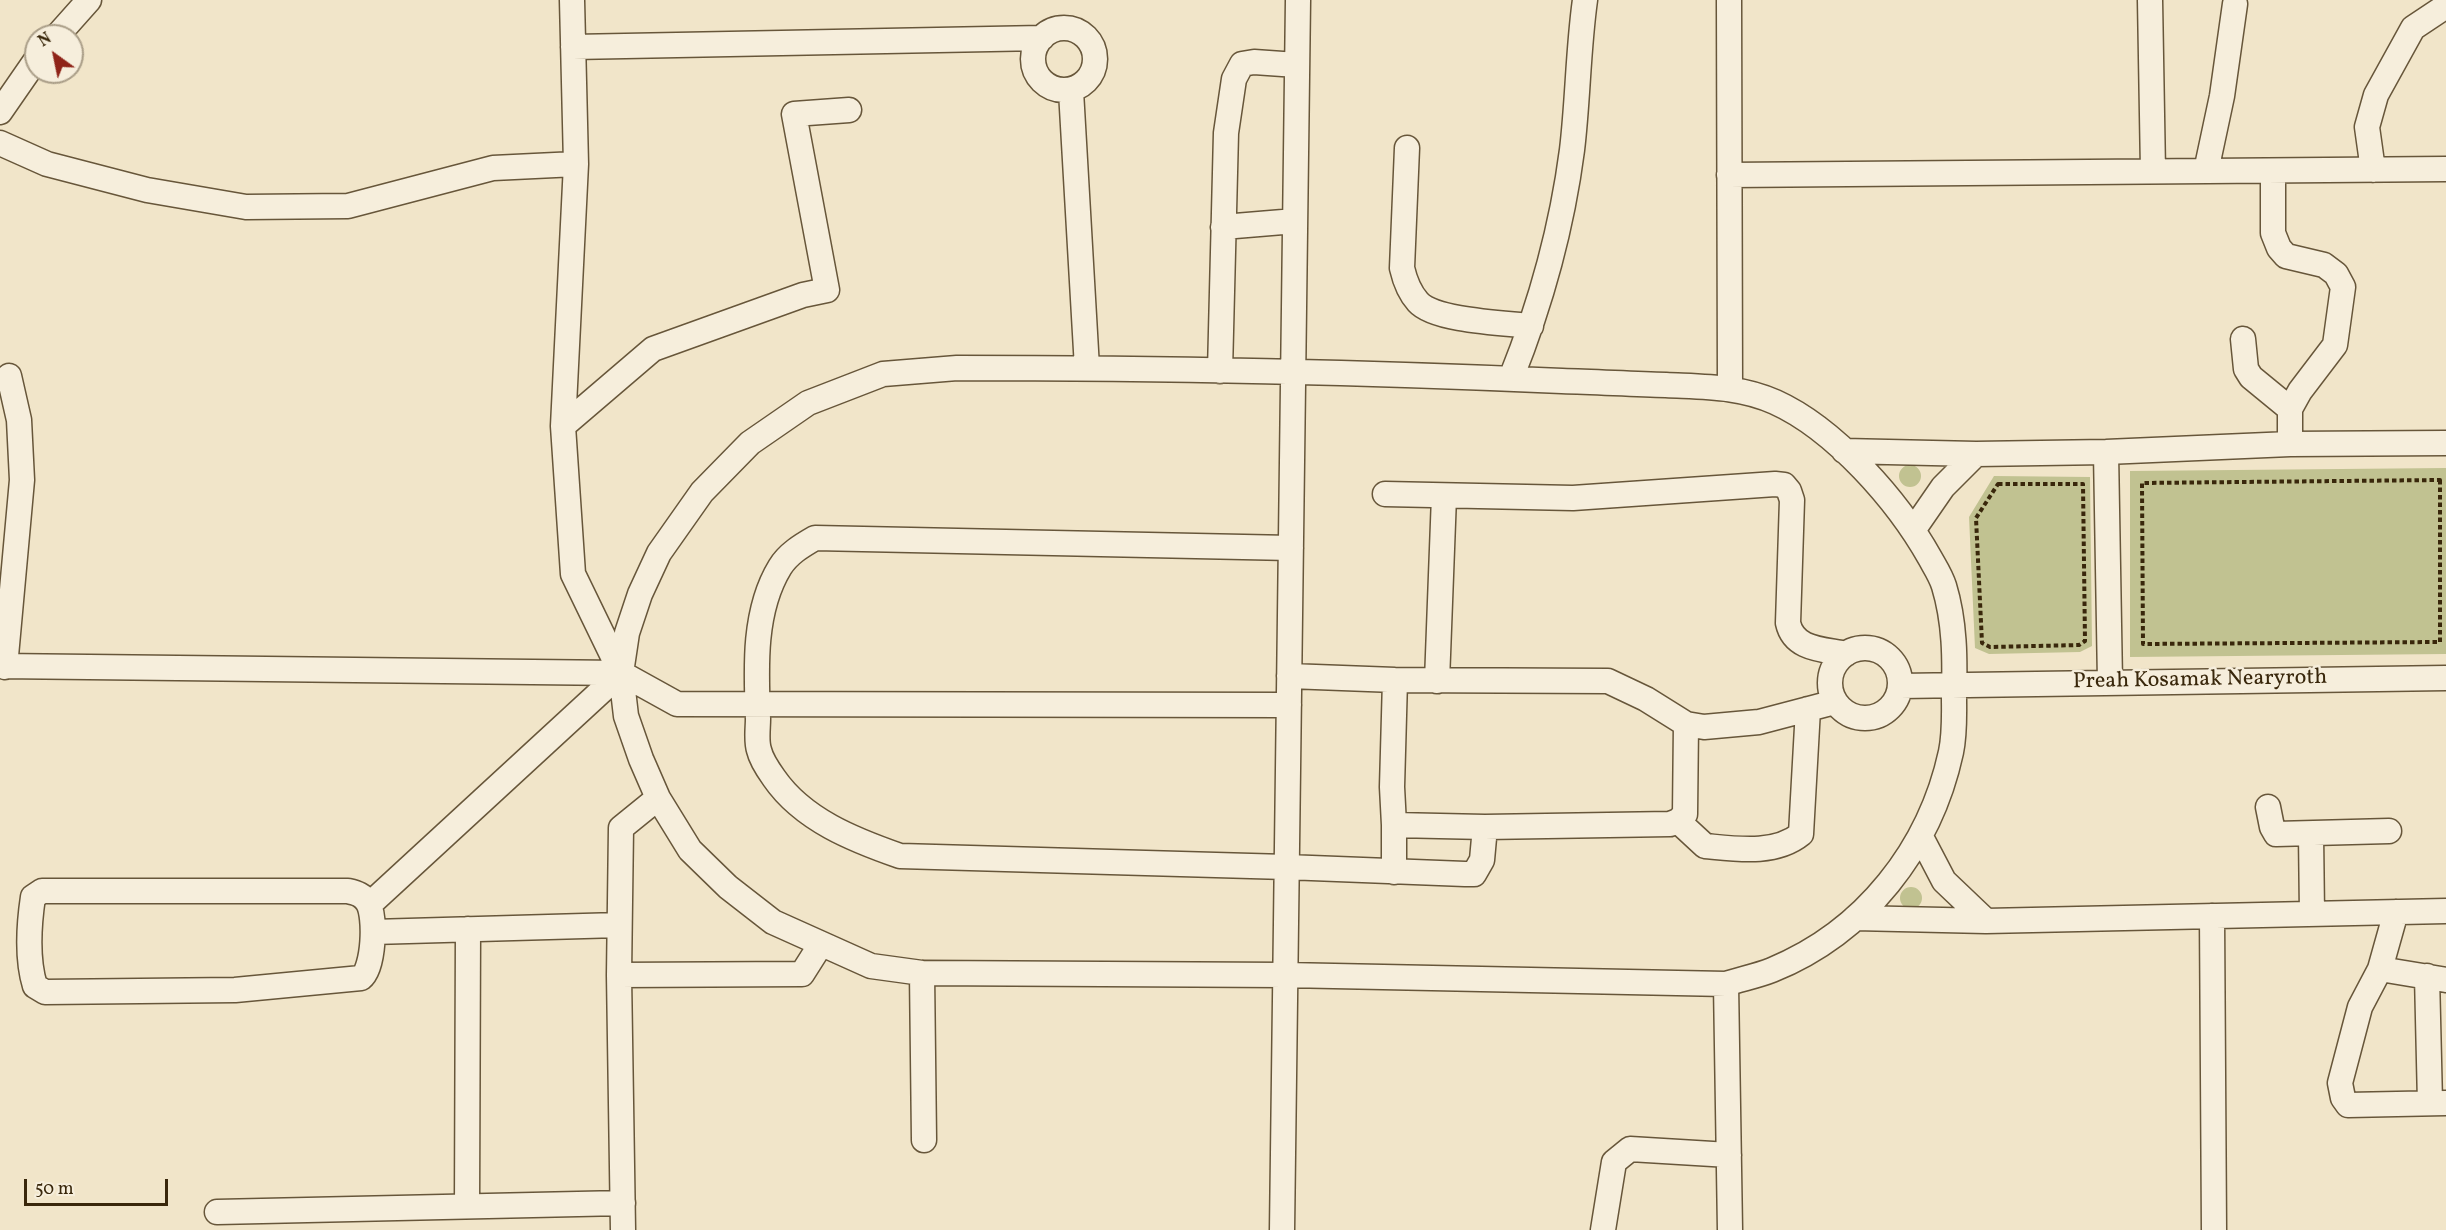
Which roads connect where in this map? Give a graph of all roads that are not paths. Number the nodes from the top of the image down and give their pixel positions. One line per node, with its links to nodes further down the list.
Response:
1 (89, 0): 9 (street)
2 (572, 0): 11 (street)
3 (1298, 0): 12 (street)
4 (1585, 0): 28 (street)
5 (1729, 0): 25 (street)
6 (2150, 0): 22 (street)
7 (2235, 4): 23 (street)
8 (2446, 6): 21 (street)
9 (68, 24)
10 (1042, 38): 11 (street); 14 (street); 14 (street)
11 (573, 46): 19 (street)
12 (1297, 65): 26 (street); 27 (street)
13 (24, 77): 16 (street)
14 (1071, 91): 30 (street)
15 (849, 110): 37 (street)
16 (0, 112)
17 (0, 143): 19 (street)
18 (1407, 148): 28 (street)
19 (576, 164): 37 (street)
20 (2446, 169): 21 (street)
21 (2373, 170): 24 (street)
22 (2153, 171): 23 (street); 25 (street)
23 (2206, 171): 24 (street)
24 (2273, 171): 36 (street)
25 (1729, 176): 35 (street)
26 (1295, 221): 27 (street); 32 (street)
27 (1223, 227): 31 (street)
28 (1532, 326): 34 (street)
29 (2244, 339): 36 (street)
30 (1087, 368): 31 (street); 49 (street)
31 (1220, 371): 32 (street)
32 (1293, 371): 34 (street); 46 (street)
33 (9, 376): 48 (street)
34 (1511, 378): 35 (street)
35 (1730, 388): 40 (street)
36 (2290, 409): 39 (street)
37 (563, 426): 49 (street)
38 (2446, 443): 39 (street)
39 (2290, 444): 41 (street)
40 (1844, 451): 42 (street); 45 (street)
41 (2106, 452): 42 (street); 54 (street)
42 (1976, 454): 45 (street)
43 (1385, 494): 44 (street)
44 (1444, 496): 47 (street); 53 (street)
45 (1914, 529): 55 (street)
46 (1291, 548): 50 (street); 58 (street)
47 (1846, 654): 56 (street); 57 (street)
48 (3, 666): 49 (street)
49 (621, 673): 58 (street); 62 (street); 72 (street)
50 (1289, 676): 52 (street); 59 (street)
51 (2446, 678): 54 (street, Preah Kosamak Nearyroth)
52 (1395, 680): 53 (street); 65 (street)
53 (1437, 681): 61 (street)
54 (2110, 682): 55 (street, Preah Kosamak Nearyroth)
55 (1954, 684): 56 (street, Preah Kosamak Nearyroth); 69 (street)
56 (1900, 686): 57 (street)
57 (1835, 702): 60 (street)
58 (757, 704): 59 (street); 70 (street)
59 (1289, 705): 70 (street)
60 (1808, 709): 61 (street); 64 (street)
61 (1686, 724): 64 (street)
62 (658, 798): 79 (street); 82 (street)
63 (2268, 807): 68 (street)
64 (1678, 821): 66 (street)
65 (1394, 825): 66 (street); 71 (street)
66 (1485, 827): 71 (street)
67 (2390, 831): 68 (street)
68 (2311, 834): 75 (street)
69 (1921, 837): 77 (street); 78 (street)
70 (1286, 867): 71 (street); 86 (street)
71 (1394, 872)
72 (369, 905): 81 (street); 81 (street)
73 (2446, 911): 74 (street)
74 (2396, 912): 75 (street); 83 (street)
75 (2312, 914): 76 (street)
76 (2212, 916): 78 (street); 99 (street)
77 (1855, 918): 78 (street); 88 (street)
78 (1986, 921)
79 (620, 925): 80 (street); 85 (street)
80 (468, 929): 81 (street); 93 (street)
81 (373, 933)
82 (821, 944): 84 (street); 85 (street)
83 (2380, 969): 87 (street); 89 (street)
84 (922, 973): 86 (street); 90 (street)
85 (620, 975): 92 (street)
86 (1285, 975): 88 (street); 96 (street)
87 (2437, 978): 89 (street)
88 (1726, 984): 91 (street)
89 (2438, 1103)
90 (924, 1140)
91 (1729, 1155): 97 (street); 98 (street)
92 (623, 1203): 93 (street); 95 (street)
93 (467, 1206): 94 (street)
94 (217, 1212)
95 (623, 1230)
96 (1282, 1230)
97 (1603, 1230)
98 (1730, 1230)
99 (2214, 1230)

